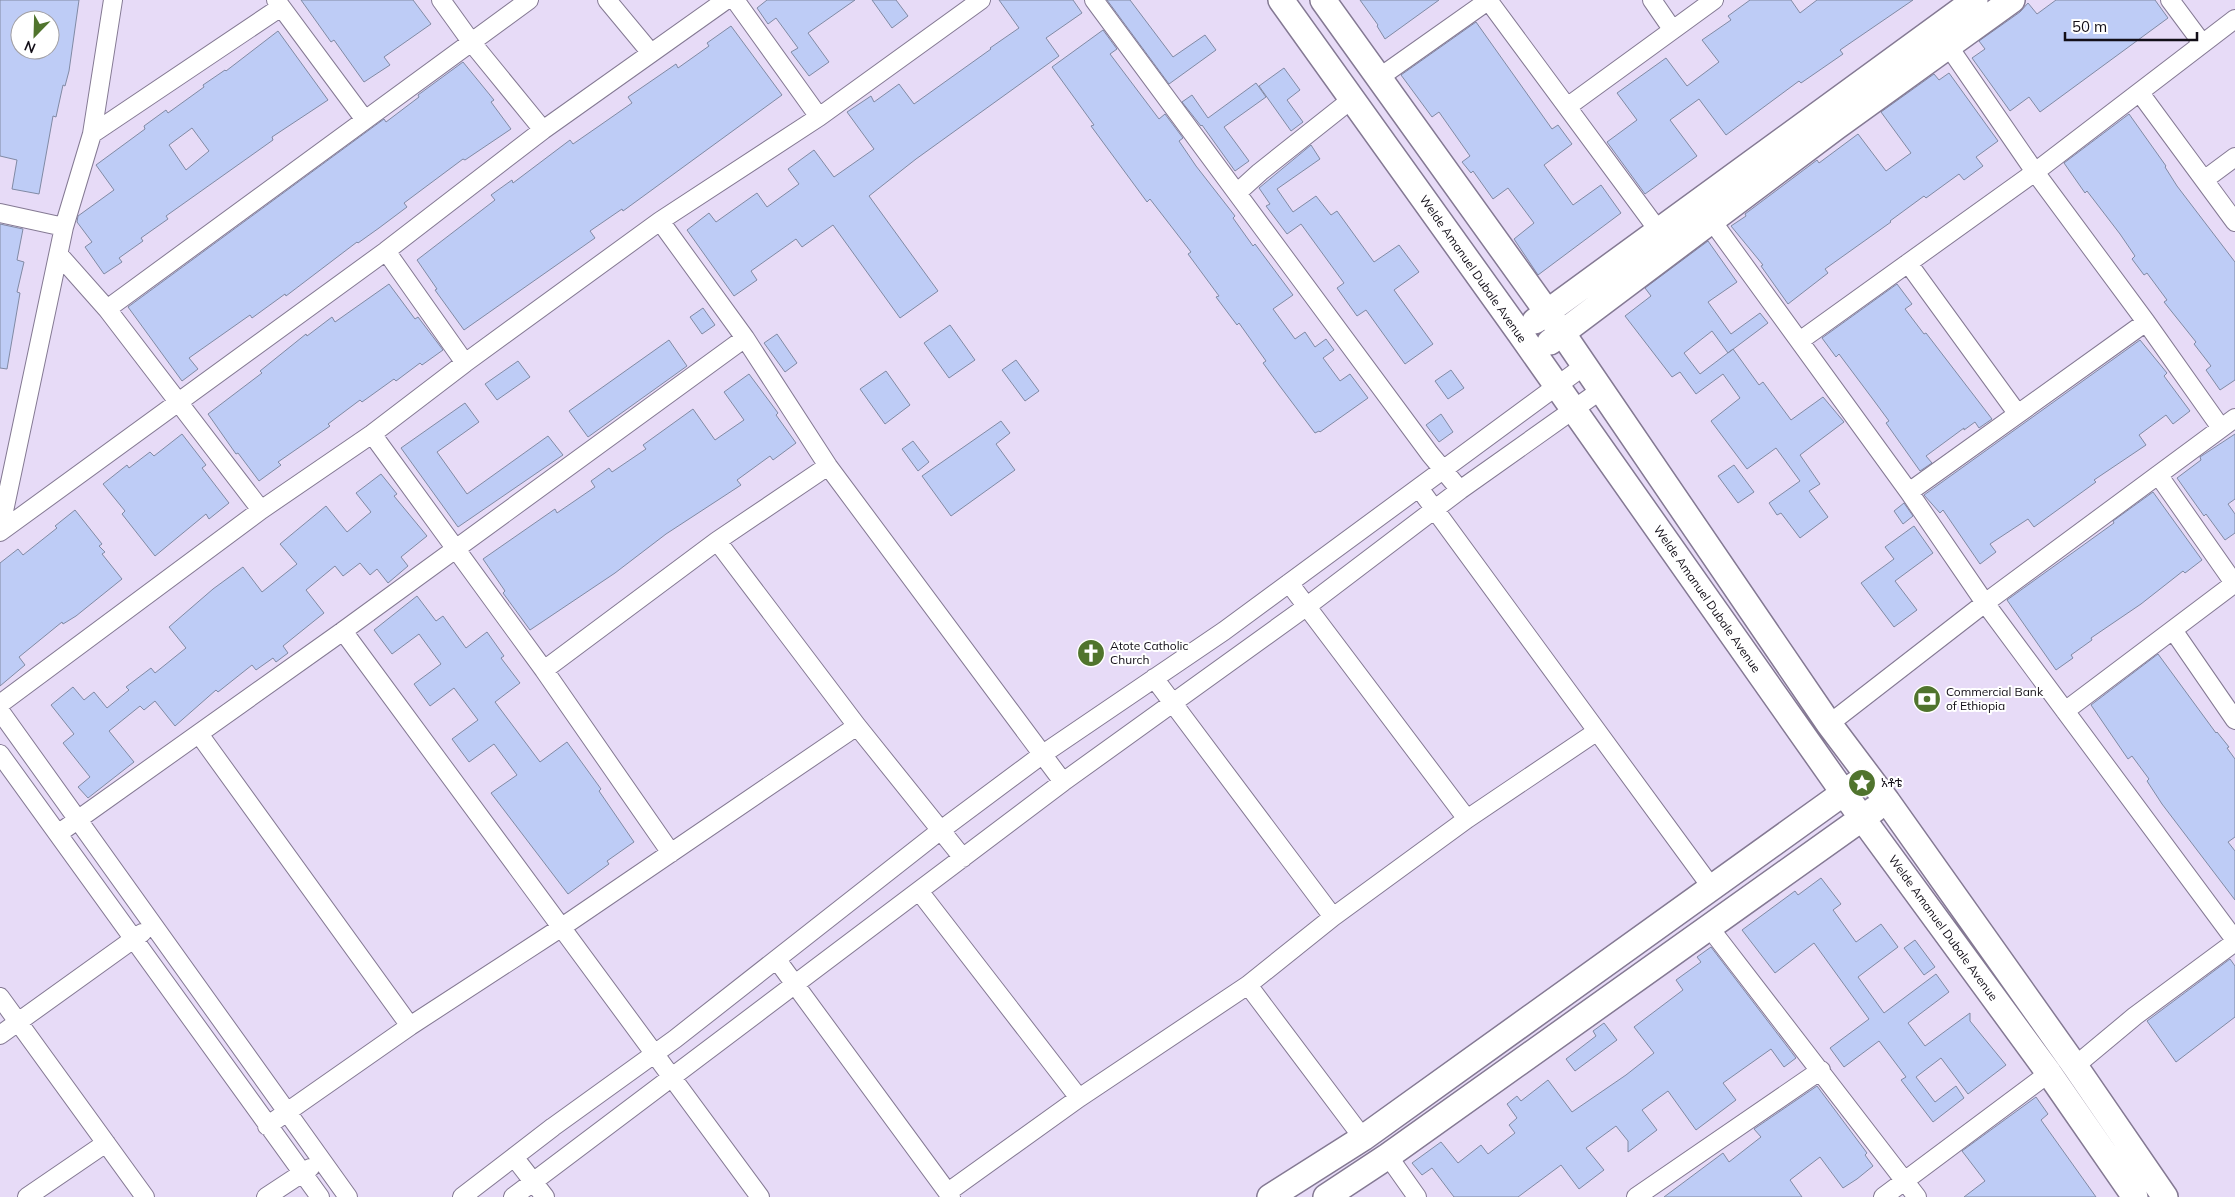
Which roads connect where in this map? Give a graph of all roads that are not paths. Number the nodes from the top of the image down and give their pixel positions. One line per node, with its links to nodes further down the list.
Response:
1 (113, 0): 31 (street)
2 (440, 0): 20 (street)
3 (529, 0): 20 (street)
4 (607, 0): 23 (street)
5 (726, 0): 23 (street)
6 (735, 0): 28 (street)
7 (981, 0): 28 (street)
8 (1094, 0): 35 (street)
9 (1281, 0): 26 (main road, Welde Amanuel Dubale Avenue)
10 (1323, 0): 24 (main road)
11 (1488, 0): 24 (street); 27 (street)
12 (1652, 0): 19 (street)
13 (1714, 0): 19 (street)
14 (1975, 0): 41 (main road)
15 (2012, 0): 22 (main road)
16 (2170, 0): 21 (street)
17 (278, 3): 29 (street); 31 (street)
18 (2235, 19): 21 (street)
19 (1672, 29): 27 (street)
20 (472, 43): 29 (street); 30 (street)
21 (2202, 43): 25 (street)
22 (1948, 47): 33 (street); 38 (main road)
23 (651, 53): 30 (street)
24 (1380, 77): 46 (main road)
25 (2140, 92): 33 (street); 34 (street)
26 (1352, 98): 35 (street); 48 (main road, Welde Amanuel Dubale Avenue)
27 (1567, 107): 41 (street)
28 (819, 117): 37 (street)
29 (365, 120): 45 (street)
30 (543, 130): 42 (street)
31 (92, 134): 40 (street)
32 (2235, 157): 34 (street)
33 (2034, 172): 44 (street); 47 (street)
34 (2204, 180): 39 (street)
35 (1238, 192): 63 (street)
36 (0, 213): 40 (street)
37 (660, 221): 50 (street); 53 (street)
38 (1712, 221): 49 (main road); 51 (street)
39 (2235, 222)
40 (64, 227): 43 (street)
41 (1658, 230): 46 (main road)
42 (386, 251): 53 (street); 57 (street)
43 (60, 256): 45 (street); 70 (street)
44 (1908, 263): 51 (street); 59 (street)
45 (107, 309): 57 (street)
46 (1548, 312): 48 (main road); 49 (main road)
47 (2146, 322): 59 (street); 60 (street)
48 (1519, 332): 52 (main road, Welde Amanuel Dubale Avenue)
49 (1563, 334): 52 (main road); 54 (main road)
50 (745, 338): 62 (street); 72 (street)
51 (1801, 340): 67 (street)
52 (1534, 354): 55 (main road, Welde Amanuel Dubale Avenue)
53 (465, 363): 61 (street)
54 (1584, 366): 55 (street); 56 (main road)
55 (1557, 387): 58 (main road, Welde Amanuel Dubale Avenue); 63 (street)
56 (1601, 390): 58 (street); 86 (main road)
57 (180, 402): 69 (street); 70 (street)
58 (1573, 409): 66 (street); 94 (main road, Welde Amanuel Dubale Avenue)
59 (2016, 414): 67 (street)
60 (2228, 423): 64 (street)
61 (372, 434): 69 (street); 72 (street)
62 (828, 466): 71 (street); 91 (street)
63 (1444, 470): 65 (street); 66 (street)
64 (2159, 476): 74 (street); 75 (street)
65 (1419, 488): 68 (street); 73 (street)
66 (1460, 490): 68 (street)
67 (1909, 492): 75 (street)
68 (1434, 509): 76 (street); 88 (street)
69 (261, 510): 82 (street)
70 (0, 531)
71 (717, 541): 79 (street); 87 (street)
72 (455, 548): 78 (street); 79 (street)
73 (1289, 583): 76 (street); 80 (street)
74 (2234, 583): 77 (street)
75 (1985, 603): 84 (street); 86 (street)
76 (1306, 607): 81 (street); 98 (street)
77 (2173, 630): 84 (street); 85 (street)
78 (343, 631): 89 (street); 107 (street)
79 (544, 670): 101 (street)
80 (1154, 678): 81 (street); 91 (street)
81 (1172, 702): 93 (street); 105 (street)
82 (0, 704)
83 (0, 711): 97 (street)
84 (2065, 711): 110 (street)
85 (2235, 720)
86 (1829, 724): 92 (main road)
87 (857, 726): 99 (street); 101 (street)
88 (1596, 732): 98 (street); 103 (street)
89 (199, 734): 97 (street); 116 (street)
90 (0, 754): 100 (street)
91 (1043, 754): 93 (street); 99 (street)
92 (1868, 776): 94 (main road); 95 (main road)
93 (1063, 782): 102 (street)
94 (1842, 792): 96 (main road, Welde Amanuel Dubale Avenue); 103 (main road)
95 (1887, 801): 96 (main road); 119 (main road)
96 (1862, 818): 108 (main road); 121 (main road, Welde Amanuel Dubale Avenue)
97 (78, 819): 100 (street); 106 (street)
98 (1467, 819): 105 (street)
99 (941, 830): 102 (street); 111 (street)
100 (59, 833): 109 (street)
101 (671, 853): 107 (street)
102 (963, 858): 104 (street)
103 (1712, 888): 126 (main road)
104 (919, 891): 112 (street); 123 (street)
105 (1333, 917): 113 (street)
106 (153, 925): 109 (street); 124 (street)
107 (562, 927): 116 (street); 118 (street)
108 (1709, 927): 120 (street); 128 (main road)
109 (134, 939): 115 (street); 125 (street)
110 (2235, 941): 119 (street)
111 (777, 960): 112 (street); 118 (street)
112 (795, 985): 122 (street); 134 (street)
113 (1248, 985): 123 (street); 126 (street)
114 (0, 997): 115 (street)
115 (18, 1023): 117 (street); 127 (street)
116 (410, 1026): 124 (street)
117 (0, 1035)
118 (654, 1054): 122 (street); 129 (street)
119 (2076, 1066): 151 (main road)
120 (1822, 1070): 133 (street); 147 (street)
121 (2050, 1073): 133 (street); 150 (main road, Welde Amanuel Dubale Avenue)
122 (672, 1077): 132 (street); 143 (street)
123 (1079, 1098): 134 (street)
124 (287, 1112): 125 (street); 130 (street)
125 (268, 1126): 131 (street)
126 (1363, 1138): 144 (main road)
127 (106, 1143): 135 (street); 136 (street)
128 (1388, 1156): 145 (main road); 146 (street)
129 (514, 1157): 132 (street); 140 (street)
130 (321, 1161): 131 (street); 139 (street)
131 (302, 1174): 137 (street); 138 (street)
132 (533, 1181): 141 (street); 142 (street)
133 (1906, 1181): 148 (street); 149 (street)
134 (950, 1195)
135 (27, 1197)
136 (145, 1197)
137 (266, 1197)
138 (320, 1197)
139 (348, 1197)
140 (462, 1197)
141 (513, 1197)
142 (546, 1197)
143 (760, 1197)
144 (1270, 1197)
145 (1326, 1197)
146 (1416, 1197)
147 (1636, 1197)
148 (1883, 1197)
149 (1917, 1197)
150 (2136, 1197)
151 (2166, 1197)

